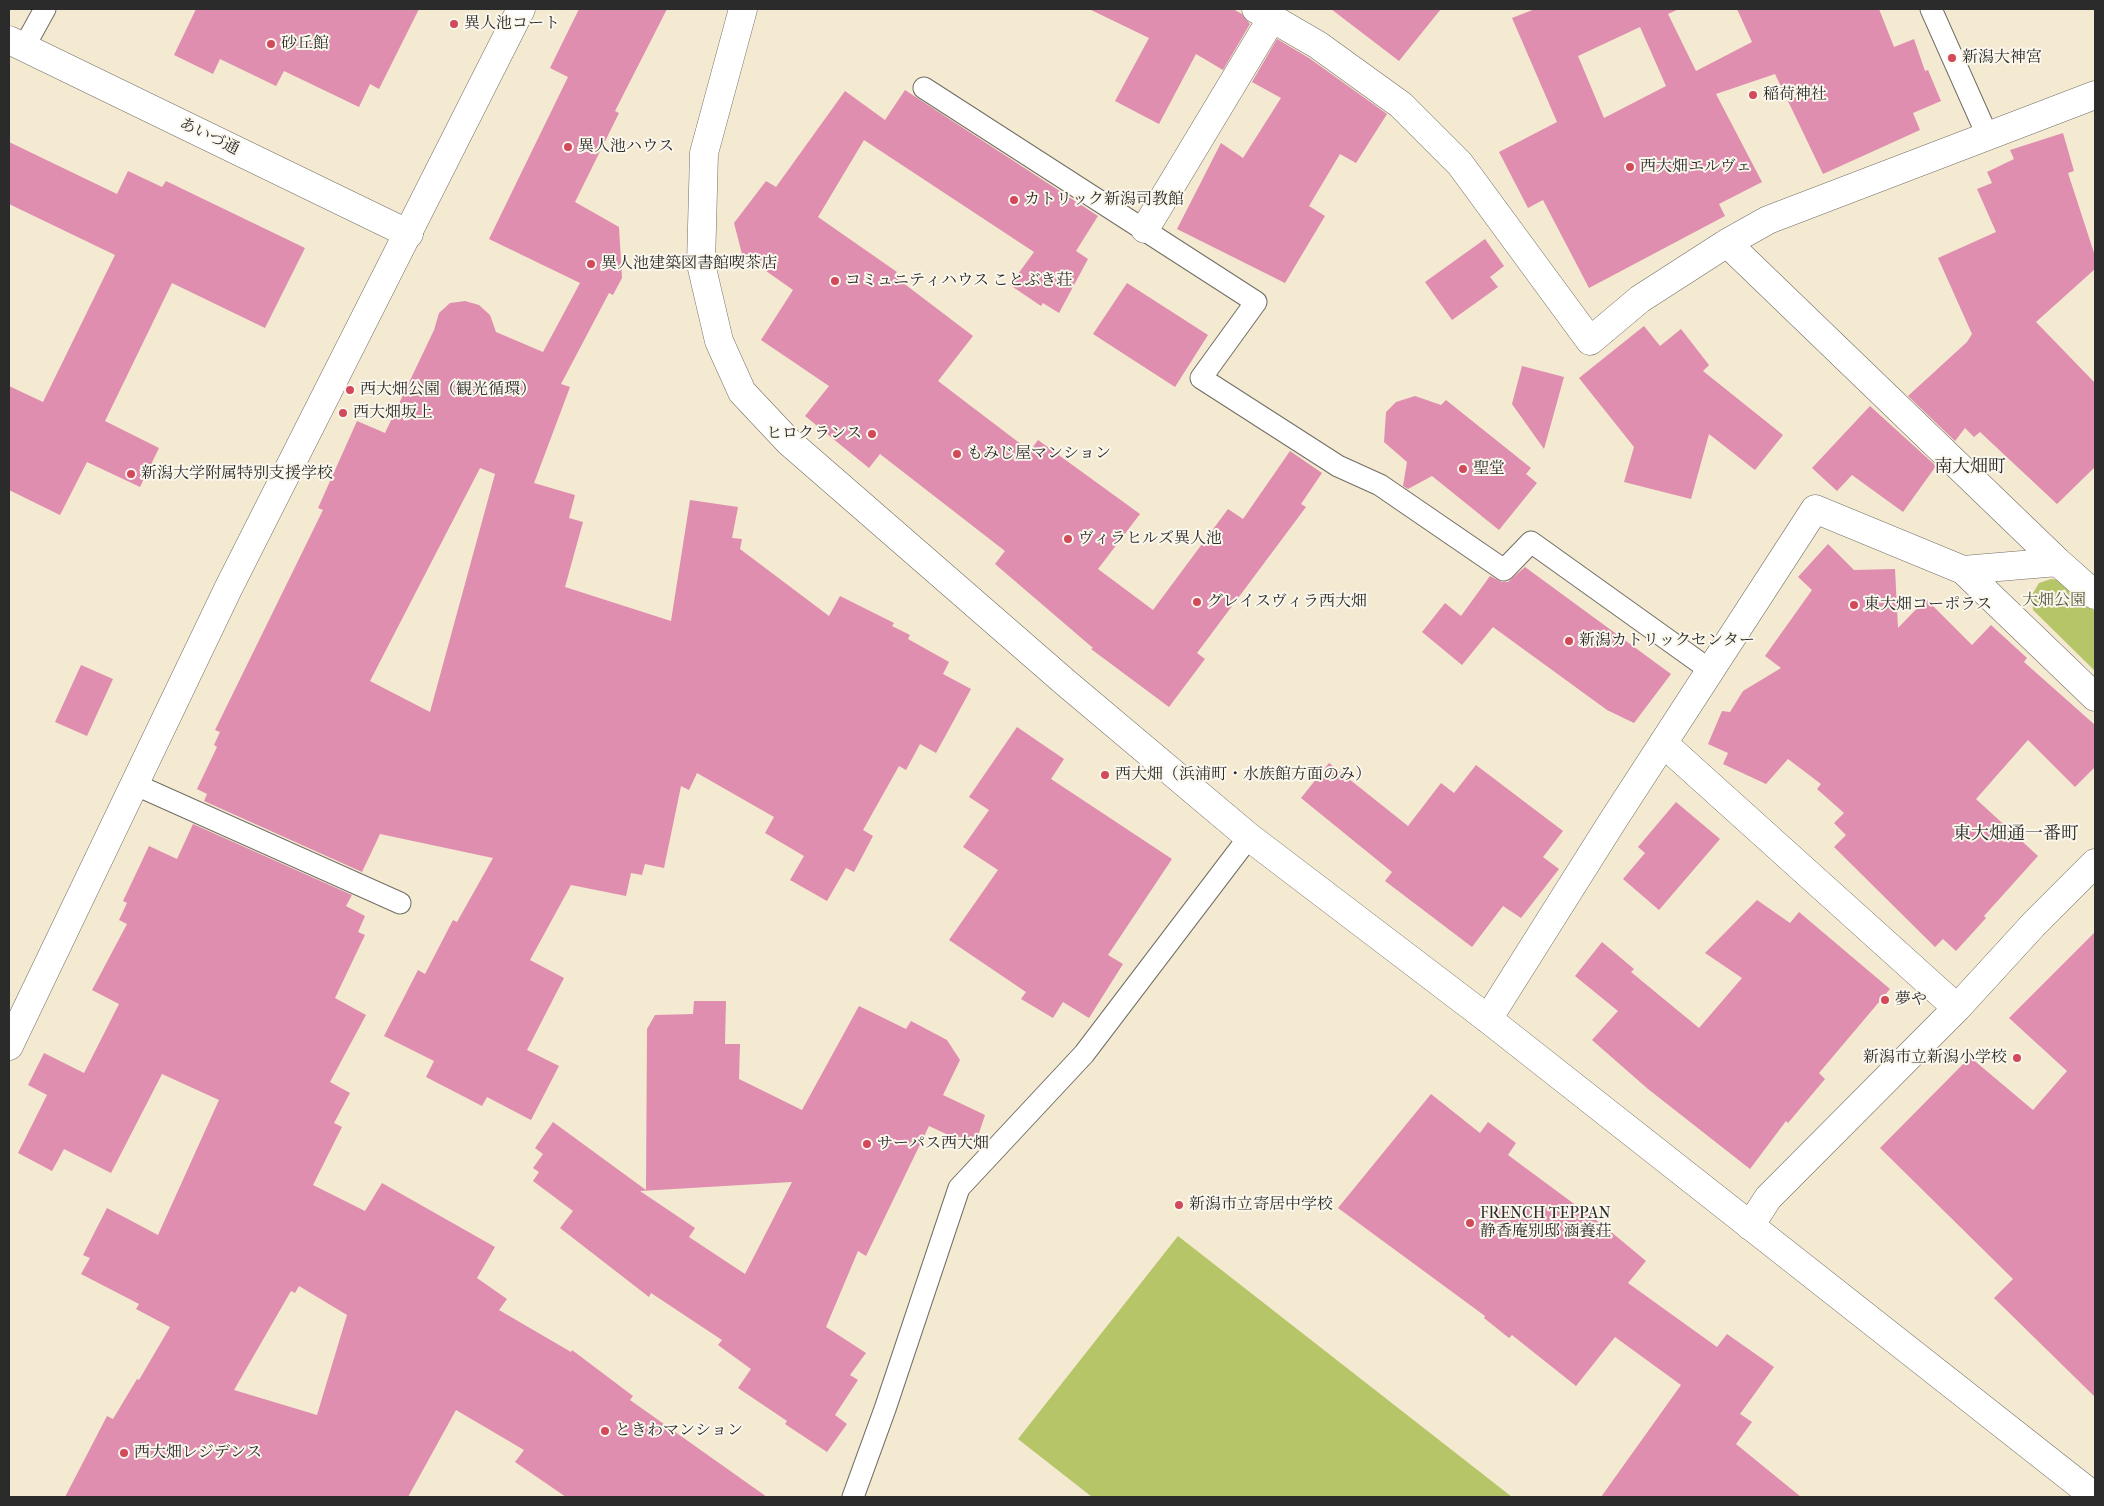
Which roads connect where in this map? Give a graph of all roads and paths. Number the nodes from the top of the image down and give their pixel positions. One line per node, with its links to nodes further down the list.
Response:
1 (45, 9): 6 (lane)
2 (521, 9): 11 (street)
3 (744, 9): 20 (street)
4 (1931, 9): 9 (lane)
5 (1264, 14): 10 (street); 12 (street)
6 (17, 43): 11 (street, あいづ通)
7 (924, 88): 10 (lane)
8 (2095, 95): 9 (street)
9 (1988, 137): 12 (street)
10 (1145, 229): 16 (lane)
11 (409, 234): 19 (street)
12 (1727, 243): 13 (street)
13 (2058, 562): 14 (street); 15 (street)
14 (1963, 570): 16 (street); 17 (street)
15 (2095, 595)
16 (1710, 670): 18 (street)
17 (2095, 697)
18 (1663, 743): 23 (street); 24 (street)
19 (134, 784): 22 (lane); 25 (street)
20 (1249, 837): 24 (street); 27 (lane)
21 (2095, 863): 23 (street)
22 (400, 903)
23 (1957, 1008): 26 (street)
24 (1488, 1019): 26 (street)
25 (9, 1046)
26 (1750, 1226): 28 (street)
27 (853, 1497)
28 (2095, 1497)

